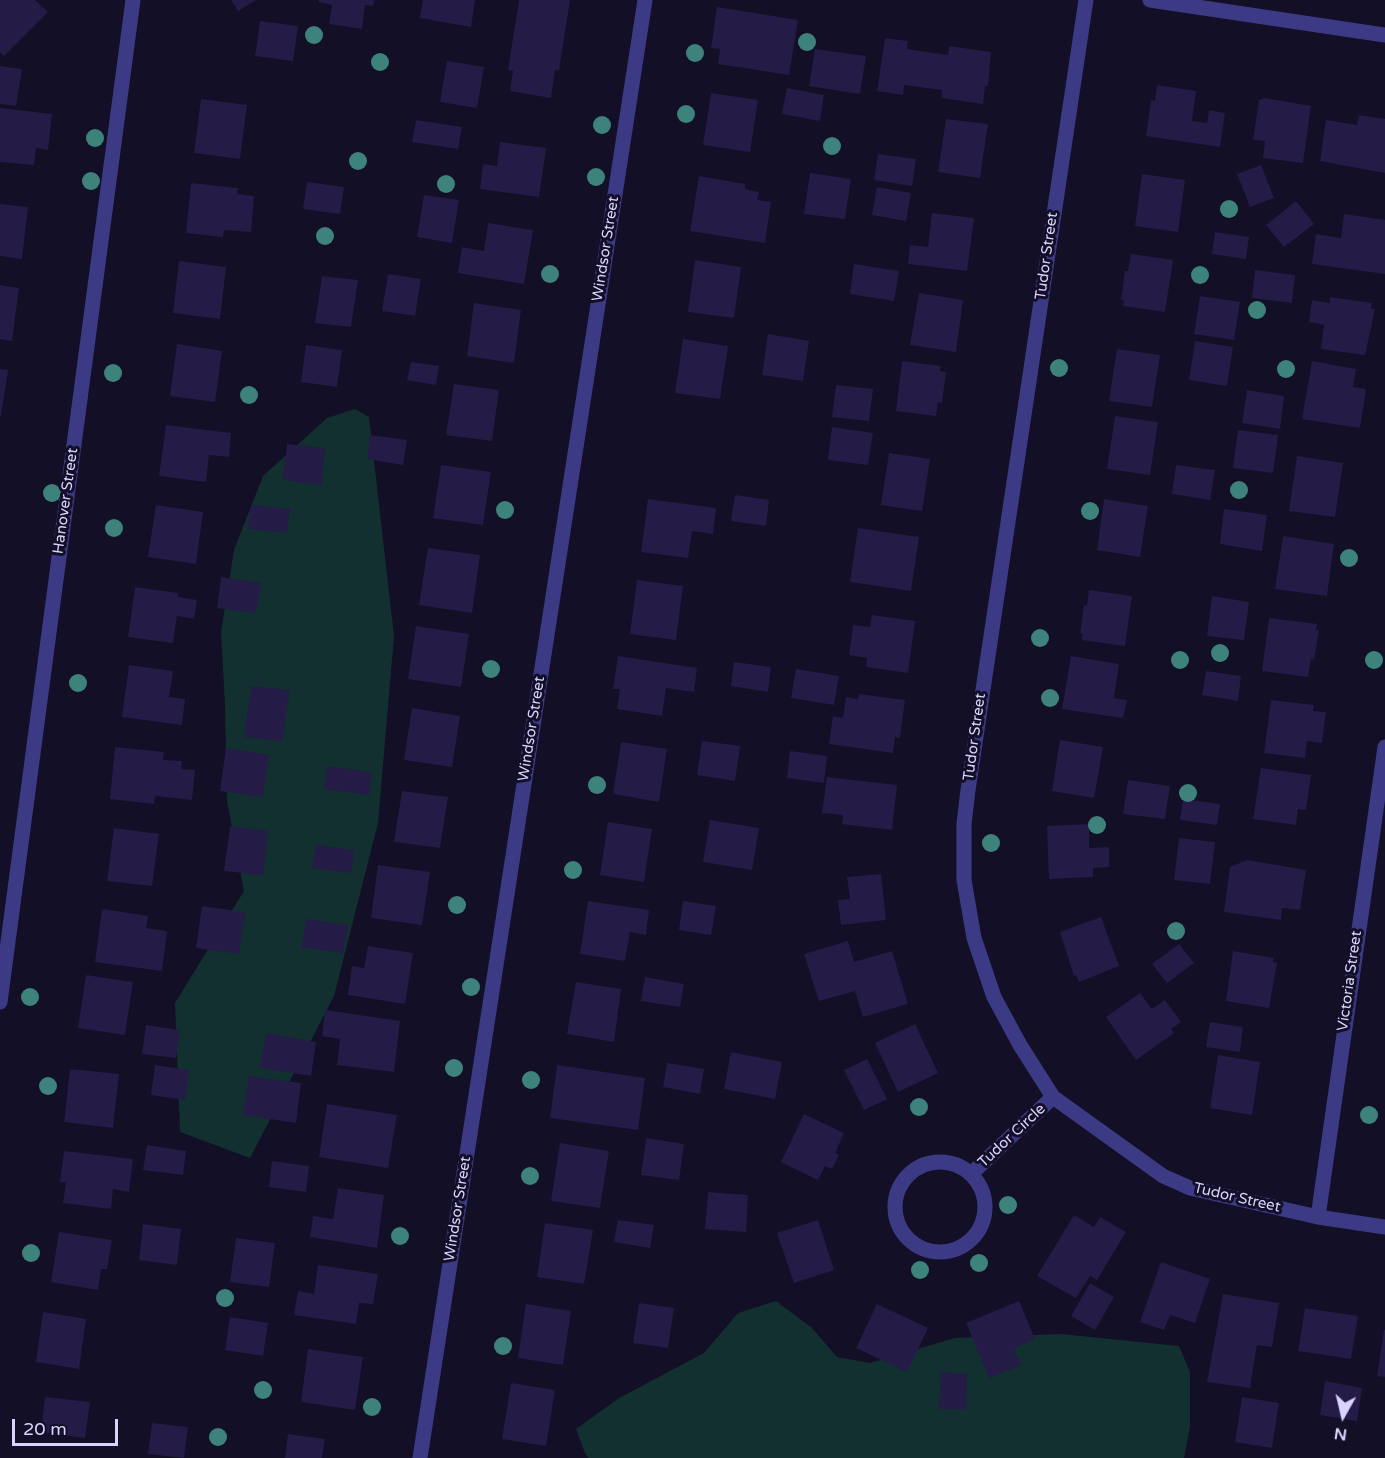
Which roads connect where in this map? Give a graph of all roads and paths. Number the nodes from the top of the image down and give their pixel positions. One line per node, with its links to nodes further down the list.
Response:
1 (133, 0): 7 (street, Hanover Street)
2 (645, 0): 12 (street, Windsor Street)
3 (1086, 0): 8 (street, Tudor Street)
4 (1150, 0): 5 (street)
5 (1385, 35)
6 (1385, 747): 10 (street, Victoria Street)
7 (0, 1002)
8 (1053, 1097): 9 (street, Tudor Circle); 10 (street, Tudor Street)
9 (971, 1174): 9 (street, Tudor Circle)
10 (1318, 1217): 11 (street, Tudor Street)
11 (1385, 1227)
12 (420, 1458)

